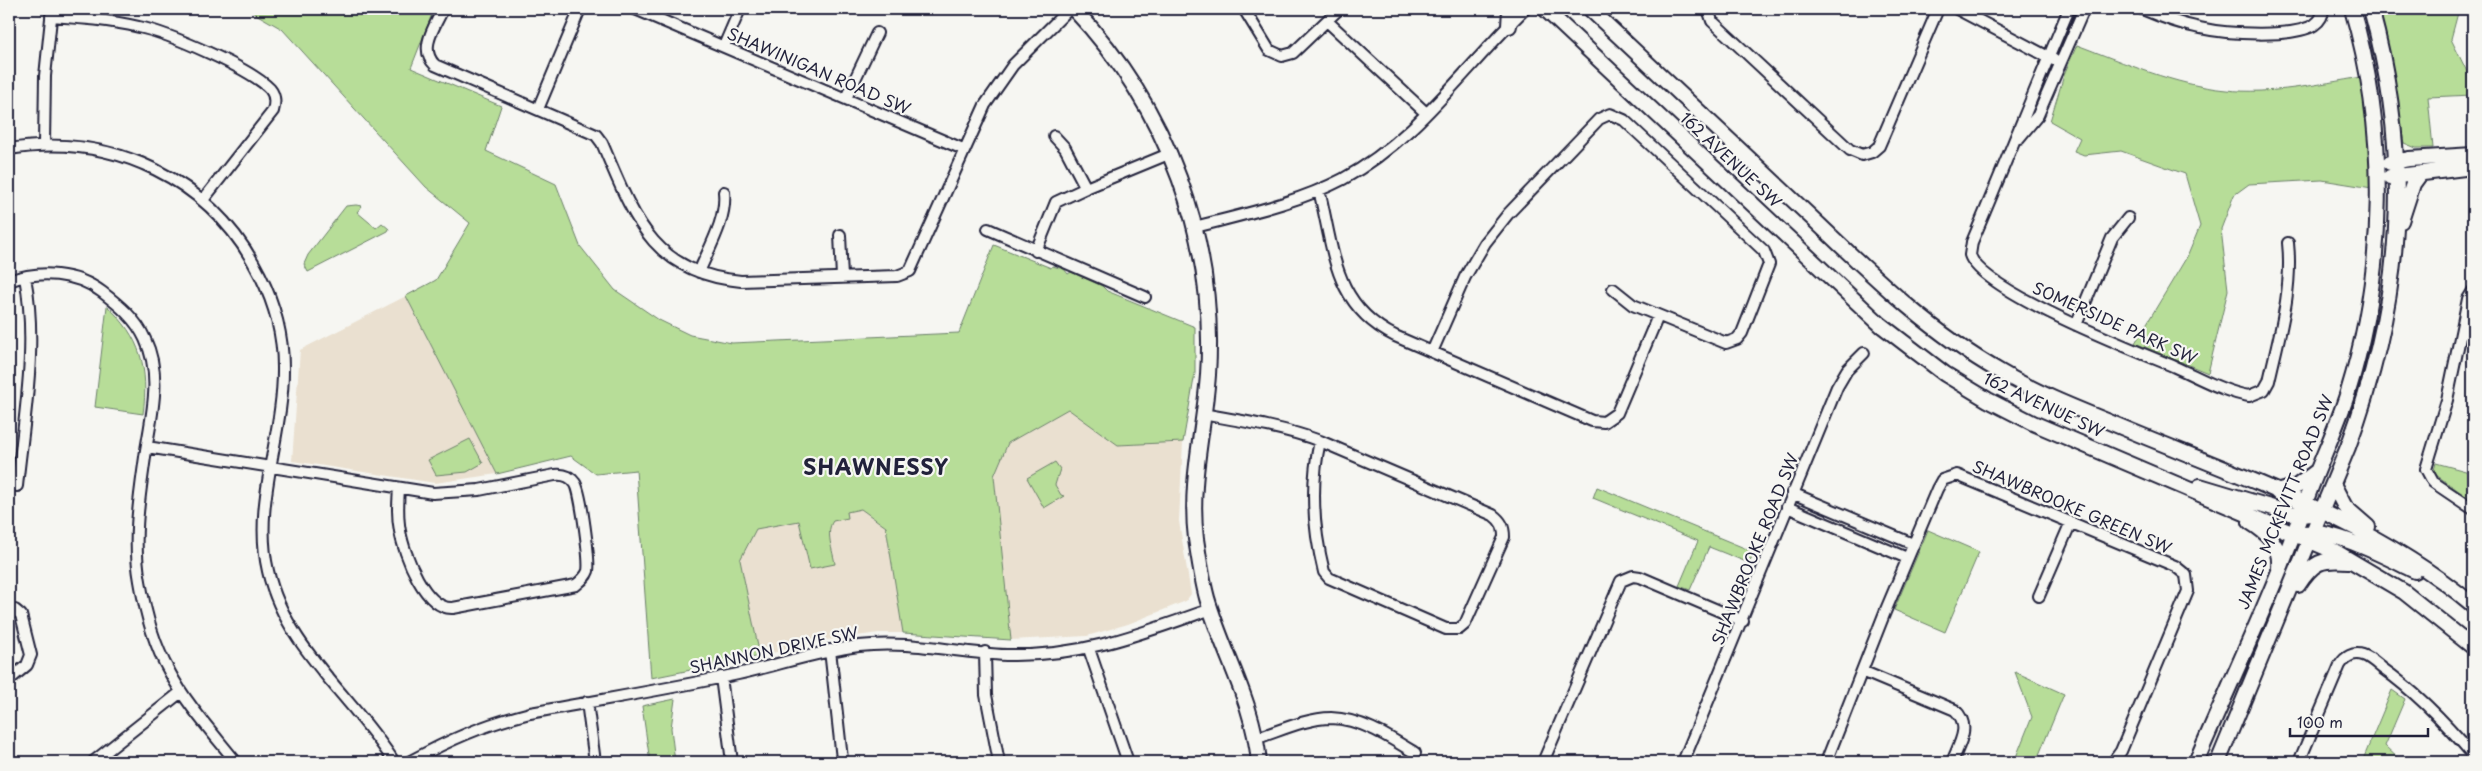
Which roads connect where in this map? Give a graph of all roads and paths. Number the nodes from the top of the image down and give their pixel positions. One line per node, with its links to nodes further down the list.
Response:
1 (442, 9): 32 (street)
2 (580, 9): 32 (street)
3 (635, 9): 28 (street, SHAWINIGAN ROAD SW)
4 (740, 9): 28 (street)
5 (1069, 9): 38 (street)
6 (1074, 9): 39 (main road)
7 (1244, 9): 24 (street)
8 (1339, 9): 24 (street)
9 (1510, 9): 25 (main road)
10 (1525, 9): 25 (street)
11 (1545, 9): 73 (main road, 162 AVENUE SW)
12 (1590, 9): 27 (main road, 162 AVENUE SW)
13 (1599, 9): 27 (main road)
14 (1708, 9): 15 (street)
15 (1938, 9)
16 (1957, 9): 29 (street)
17 (2069, 9): 29 (street, SOMERSIDE PARK SW)
18 (2084, 9): 30 (street, SOMERSIDE PARK SW)
19 (2142, 9): 20 (street)
20 (2323, 9)
21 (2352, 9): 43 (main road, JAMES MCKEVITT ROAD SW)
22 (2371, 9): 41 (main road)
23 (52, 12): 36 (street); 49 (street)
24 (1327, 21): 33 (street)
25 (1509, 26): 33 (street)
26 (877, 33): 31 (street)
27 (1620, 37): 77 (main road, 162 AVENUE SW)
28 (724, 46): 31 (street, SHAWINIGAN ROAD SW)
29 (2048, 57): 30 (street); 35 (street, SOMERSIDE PARK SW)
30 (2061, 64): 35 (street, SOMERSIDE PARK SW)
31 (846, 98): 38 (street, SHAWINIGAN ROAD SW)
32 (538, 109): 57 (street)
33 (1426, 113): 47 (street)
34 (1054, 136): 46 (street)
35 (2015, 143): 65 (street, SOMERSIDE PARK SW)
36 (44, 144): 37 (street); 49 (street)
37 (9, 149)
38 (963, 149): 59 (street)
39 (1171, 154): 46 (street); 51 (main road)
40 (2473, 155): 41 (main road)
41 (2397, 161): 43 (main road); 45 (main road)
42 (2473, 167): 44 (main road)
43 (2378, 172): 45 (main road); 72 (main road, JAMES MCKEVITT ROAD SW)
44 (2421, 173): 45 (main road); 53 (main road)
45 (2398, 176): 53 (main road)
46 (1086, 188): 56 (street)
47 (1319, 190): 51 (street); 66 (street)
48 (724, 192): 57 (street)
49 (203, 200): 71 (street)
50 (2128, 218): 65 (street)
51 (1195, 226): 68 (main road)
52 (988, 229): 56 (street)
53 (2397, 233): 74 (main road)
54 (840, 235): 59 (street)
55 (2288, 243): 65 (street, SOMERSIDE PARK SW)
56 (1036, 251): 63 (street)
57 (699, 272): 59 (street)
58 (25, 276): 60 (street); 70 (street); 75 (street)
59 (842, 278)
60 (9, 281)
61 (1613, 290): 64 (street)
62 (2473, 291): 81 (street)
63 (1145, 297)
64 (1658, 316): 66 (street); 66 (street)
65 (2076, 325)
66 (1432, 352)
67 (1864, 353): 78 (street, SHAWBROOKE ROAD SW)
68 (1202, 414): 69 (street); 96 (main road)
69 (1320, 441): 69 (street)
70 (147, 447): 71 (street); 106 (street)
71 (271, 467): 76 (street); 113 (street)
72 (2320, 469): 77 (main road); 82 (main road, JAMES MCKEVITT ROAD SW)
73 (2151, 473): 79 (main road, 162 AVENUE SW); 82 (main road)
74 (2333, 484): 83 (main road); 88 (main road)
75 (17, 486)
76 (399, 488): 76 (street)
77 (2277, 492): 82 (main road, 162 AVENUE SW)
78 (1792, 493): 80 (street, SHAWBROOKE ROAD SW); 87 (street)
79 (2227, 506): 85 (main road, 162 AVENUE SW); 91 (main road)
80 (1787, 507): 89 (street); 98 (street, SHAWBROOKE ROAD SW)
81 (2473, 509)
82 (2303, 510): 83 (main road); 85 (main road, JAMES MCKEVITT ROAD SW)
83 (2322, 512): 86 (main road); 88 (main road)
84 (2071, 522): 87 (street, SHAWBROOKE GREEN SW); 93 (street); 125 (street, SHAWBROOKE GREEN SW)
85 (2294, 534): 86 (main road); 91 (main road, JAMES MCKEVITT ROAD SW)
86 (2312, 536): 90 (main road); 92 (main road); 94 (main road)
87 (1913, 544): 89 (street)
88 (2388, 546): 92 (main road)
89 (1907, 558): 103 (street)
90 (2352, 561): 94 (main road); 99 (main road)
91 (2278, 572): 126 (main road, JAMES MCKEVITT ROAD SW)
92 (2460, 595): 95 (main road)
93 (2039, 596)
94 (2285, 604): 127 (main road)
95 (2473, 605)
96 (1211, 609): 100 (street, SHANNON DRIVE SW); 108 (main road)
97 (9, 610): 105 (street)
98 (1743, 621): 121 (street); 122 (street, SHAWBROOKE ROAD SW)
99 (2473, 647)
100 (1089, 649): 102 (street, SHANNON DRIVE SW); 119 (street)
101 (830, 650): 102 (street, SHANNON DRIVE SW); 104 (street, SHANNON DRIVE SW); 117 (street)
102 (985, 652): 118 (street)
103 (1862, 670): 123 (street); 124 (street)
104 (721, 677): 107 (street, SHANNON DRIVE SW); 116 (street)
105 (9, 680)
106 (181, 692): 111 (street); 112 (street)
107 (587, 702): 114 (street, SHANNON DRIVE SW); 115 (street)
108 (1257, 738): 109 (street); 120 (main road)
109 (1415, 752)
110 (2473, 755): 128 (street)
111 (93, 762)
112 (236, 762)
113 (394, 762)
114 (409, 762)
115 (595, 762)
116 (732, 762)
117 (844, 762)
118 (999, 762)
119 (1128, 762)
120 (1259, 762)
121 (1543, 762)
122 (1683, 762)
123 (1826, 762)
124 (1952, 762)
125 (2113, 762)
126 (2196, 762)
127 (2218, 762)
128 (2299, 762)

